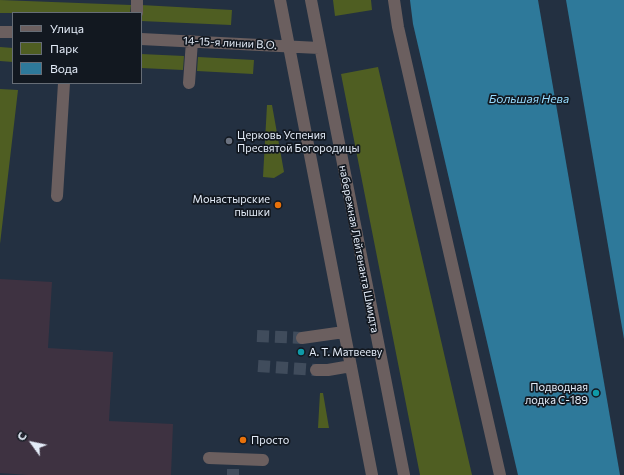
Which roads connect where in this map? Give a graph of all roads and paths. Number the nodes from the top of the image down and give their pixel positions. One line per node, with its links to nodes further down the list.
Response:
1 (137, 0): 5 (street)
2 (280, 0): 10 (street)
3 (311, 0): 11 (street, набережная Лейтенанта Шмидта)
4 (394, 0): 23 (street)
5 (137, 12)
6 (0, 32): 7 (street)
7 (12, 32)
8 (142, 39): 9 (street, 14-15-я линии В.О.)
9 (192, 41): 10 (street, 14-15-я линии В.О.); 12 (street)
10 (289, 46): 11 (street, 14-15-я линии В.О.); 15 (street)
11 (319, 48): 22 (street, набережная Лейтенанта Шмидта)
12 (190, 83)
13 (64, 84): 14 (street)
14 (57, 196)
15 (344, 332): 16 (street); 17 (street)
16 (302, 338)
17 (351, 366): 18 (street); 21 (street)
18 (316, 370)
19 (209, 458): 20 (street)
20 (263, 460)
21 (372, 475)
22 (404, 475)
23 (500, 475)

